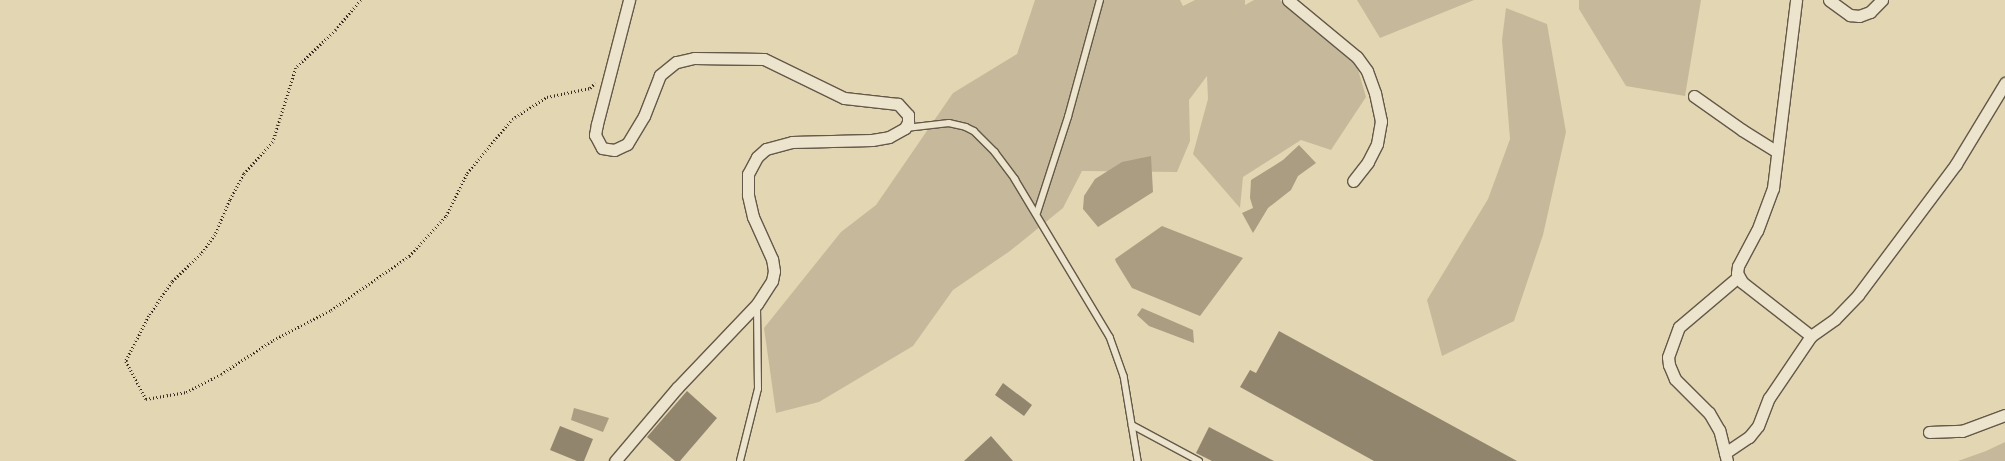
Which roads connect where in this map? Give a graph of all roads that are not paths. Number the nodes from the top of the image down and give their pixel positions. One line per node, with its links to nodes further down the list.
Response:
1 (629, 0): 9 (street)
2 (1100, 0): 12 (lane)
3 (1288, 0): 11 (street)
4 (1796, 0): 10 (street)
5 (1829, 0): 6 (street)
6 (1882, 0)
7 (2005, 83): 15 (street)
8 (1694, 96): 10 (street)
9 (905, 128): 12 (lane); 14 (street)
10 (1776, 151): 13 (street)
11 (1353, 180)
12 (1038, 213): 17 (lane)
13 (1738, 277): 15 (street); 19 (street)
14 (756, 304): 20 (street); 21 (lane)
15 (1811, 336): 19 (street)
16 (2005, 415): 18 (street)
17 (1132, 425): 22 (lane); 23 (lane)
18 (1929, 432)
19 (1726, 457)
20 (615, 461)
21 (740, 461)
22 (1138, 461)
23 (1199, 461)

